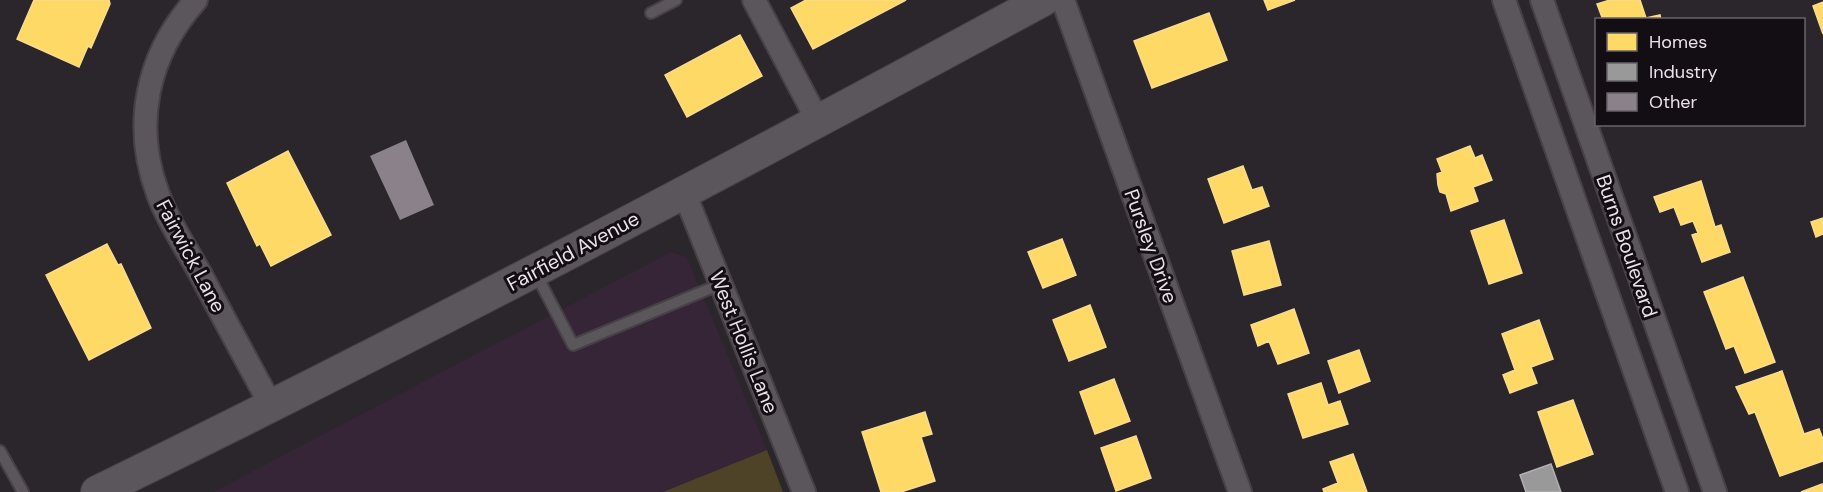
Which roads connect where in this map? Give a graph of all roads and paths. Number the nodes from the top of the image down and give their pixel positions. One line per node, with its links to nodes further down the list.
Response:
1 (196, 0): 13 (street, Fairwick Lane)
2 (676, 0): 8 (lane)
3 (754, 0): 9 (street)
4 (1043, 0): 9 (main road, Fairfield Avenue)
5 (1063, 0): 18 (street, Pursley Drive)
6 (1504, 0): 19 (street, Burns Boulevard)
7 (1542, 0): 20 (street, Burns Boulevard)
8 (651, 13)
9 (818, 121): 10 (main road, Fairfield Avenue)
10 (684, 192): 11 (main road, Fairfield Avenue); 12 (street, West Hollis Lane)
11 (534, 272): 12 (lane); 13 (main road, Fairfield Avenue)
12 (721, 284): 17 (street, West Hollis Lane)
13 (272, 407): 16 (main road, Fairfield Avenue)
14 (1, 454): 15 (lane)
15 (22, 492)
16 (97, 492)
17 (804, 492)
18 (1240, 492)
19 (1677, 492)
20 (1715, 492)

